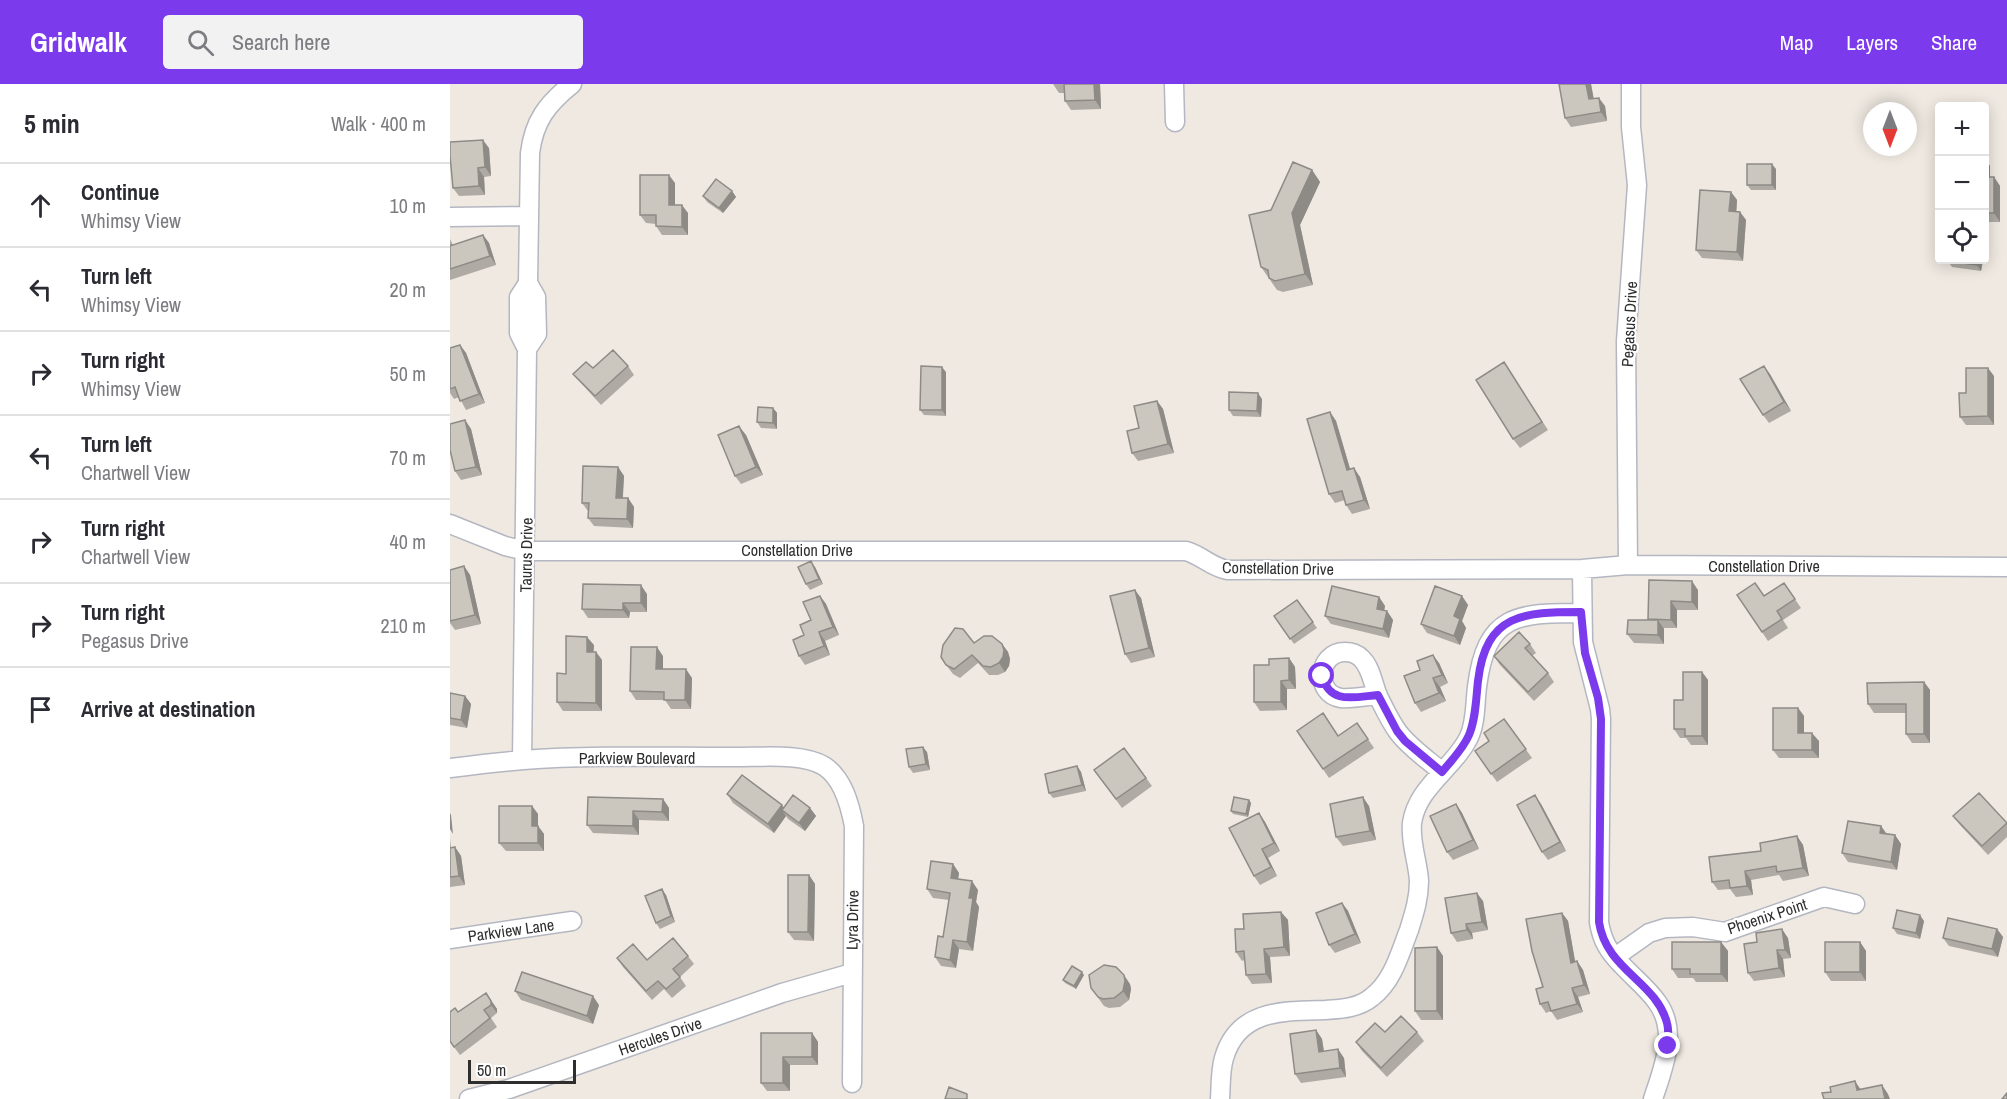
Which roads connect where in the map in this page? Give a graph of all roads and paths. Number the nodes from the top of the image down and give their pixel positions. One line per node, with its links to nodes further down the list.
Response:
1 (572, 84): 5 (street, Taurus Drive)
2 (1174, 84): 4 (street)
3 (1631, 84): 9 (street, Pegasus Drive)
4 (1175, 122)
5 (528, 216): 6 (street); 8 (street, Taurus Drive)
6 (450, 217)
7 (450, 524): 8 (street, Constellation Drive)
8 (526, 550): 11 (street, Constellation Drive); 14 (street, Taurus Drive)
9 (1628, 565): 10 (street, Constellation Drive); 11 (street, Constellation Drive)
10 (2007, 567)
11 (1582, 569): 12 (street)
12 (1581, 612): 17 (street); 21 (street)
13 (1378, 695): 17 (street)
14 (522, 760): 15 (street, Parkview Boulevard); 16 (street, Parkview Boulevard)
15 (823, 766): 22 (street, Lyra Drive)
16 (450, 768)
17 (1442, 772): 25 (street)
18 (1855, 904): 21 (street, Phoenix Point)
19 (572, 921): 20 (street, Parkview Lane)
20 (450, 939)
21 (1615, 957): 26 (street)
22 (852, 973): 23 (street, Lyra Drive); 24 (street, Hercules Drive)
23 (852, 1083)
24 (469, 1099)
25 (1220, 1099)
26 (1653, 1099)

